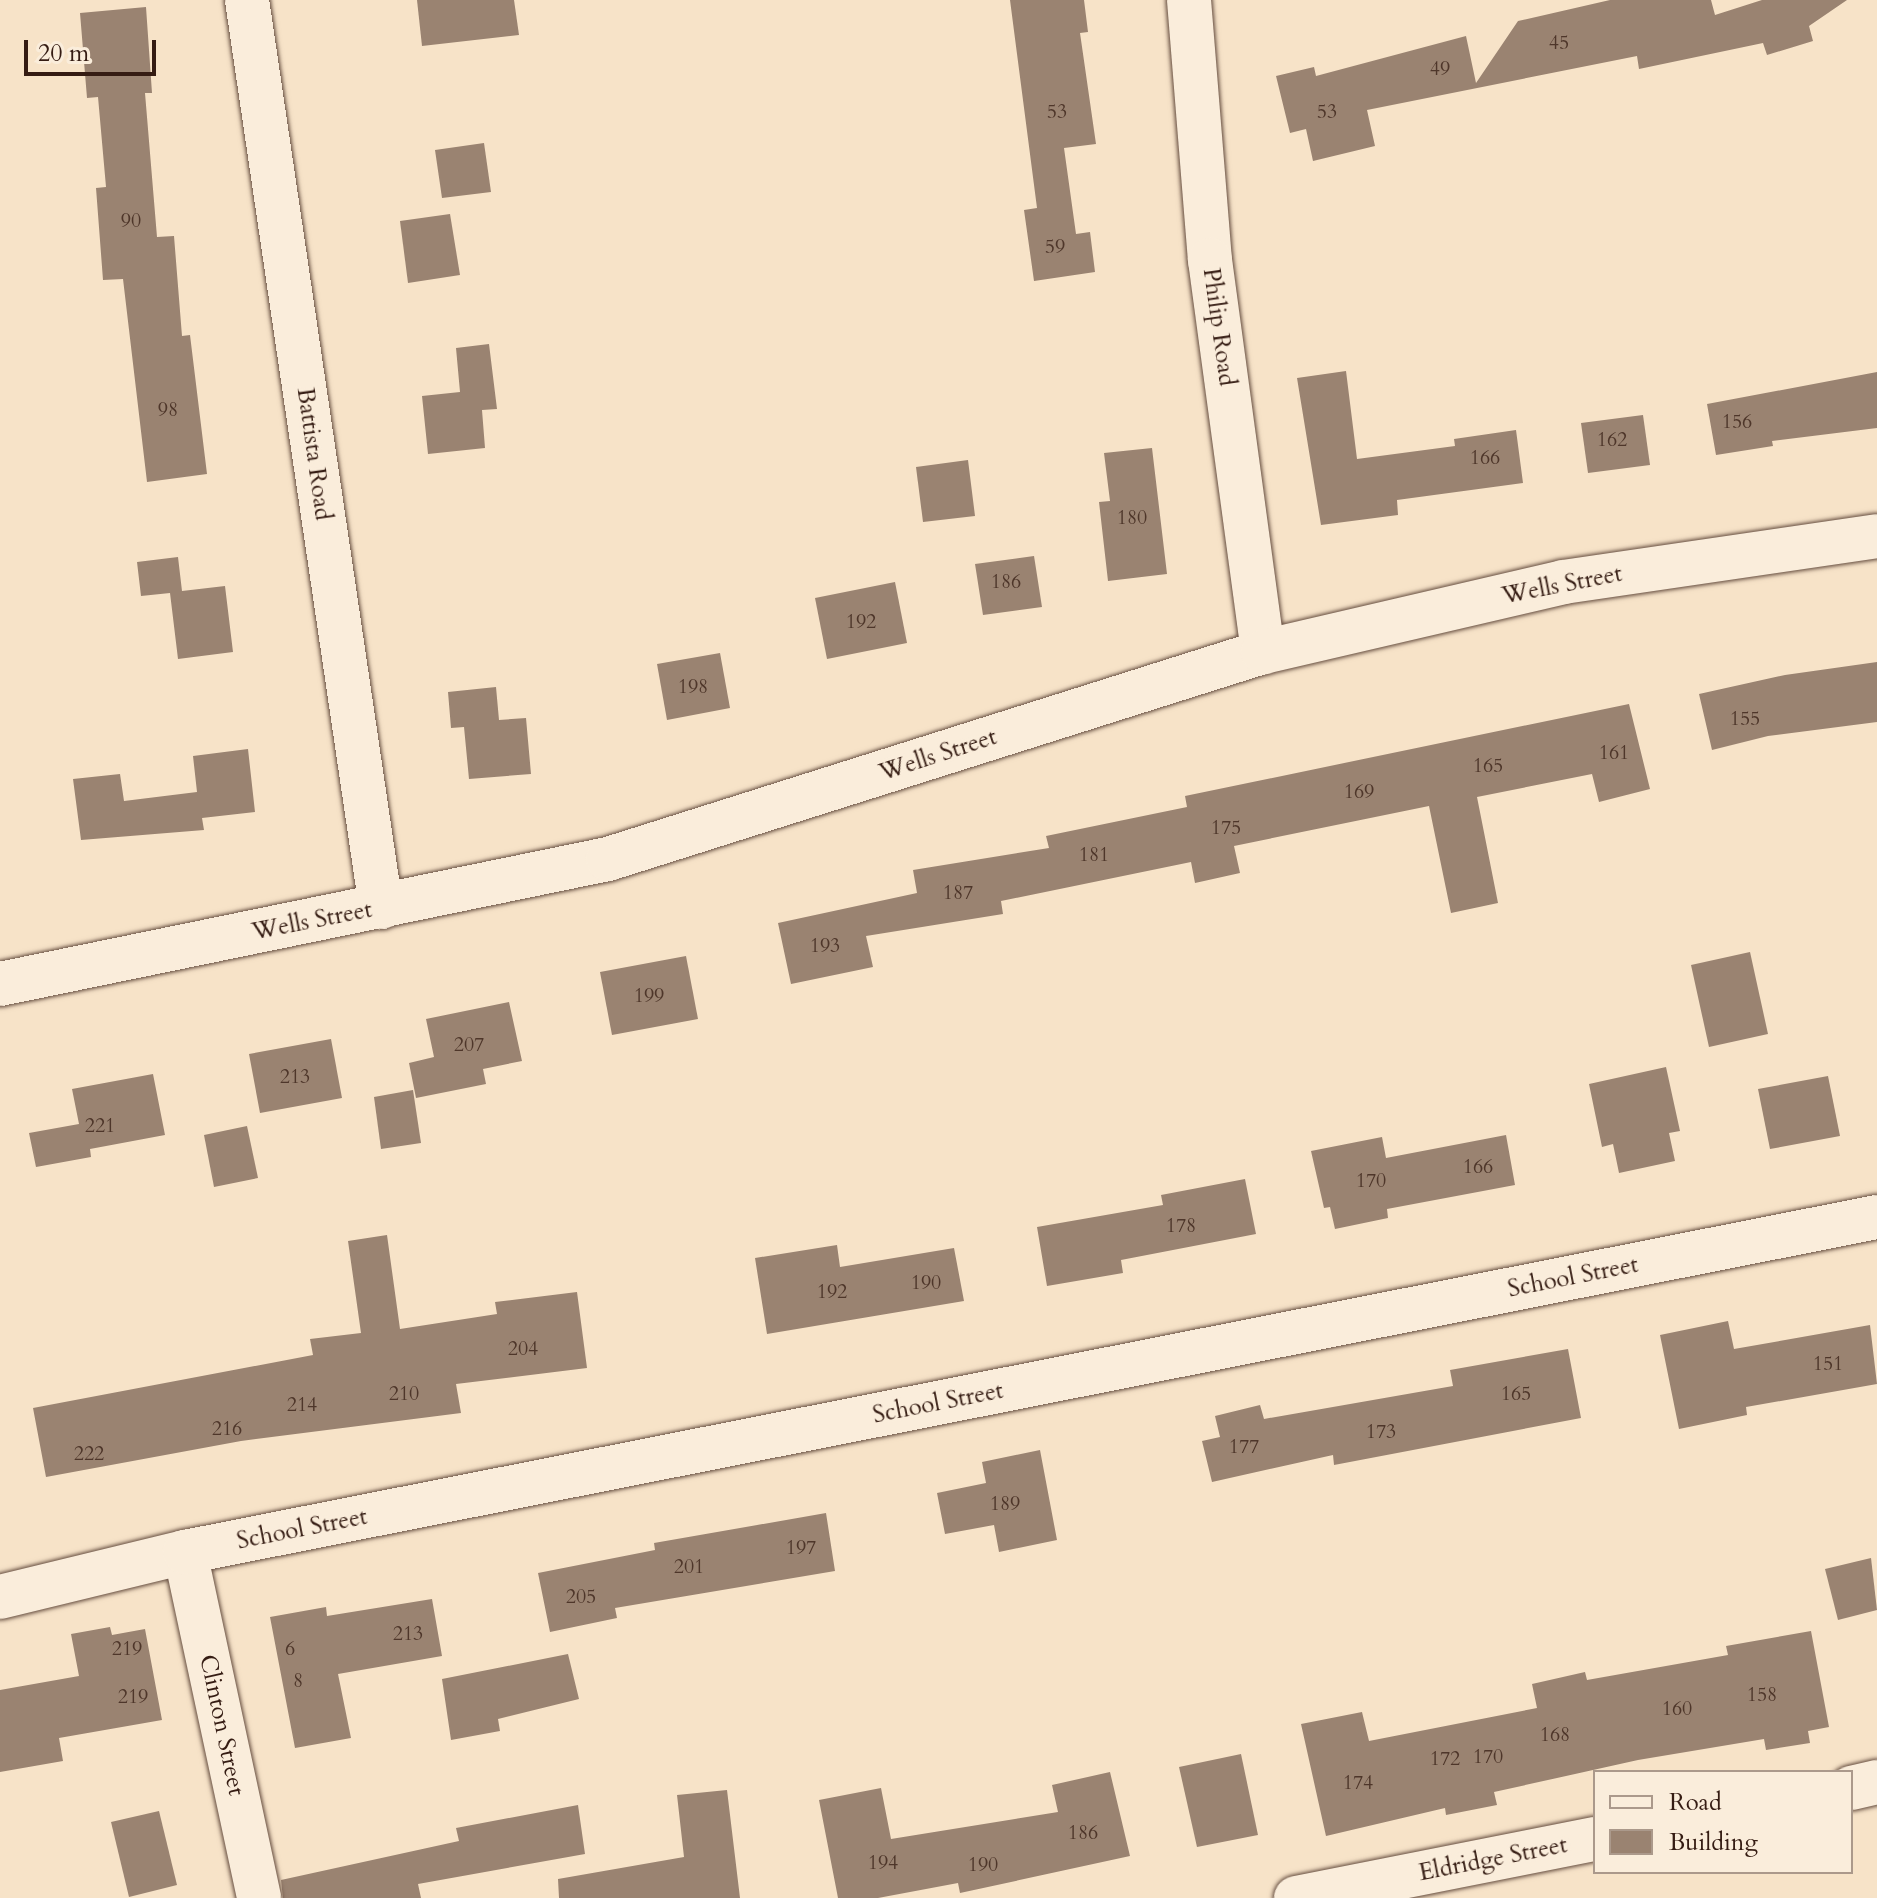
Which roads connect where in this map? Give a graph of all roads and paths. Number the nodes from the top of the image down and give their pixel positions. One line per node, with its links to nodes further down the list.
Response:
1 (247, 0): 5 (street, Battista Road)
2 (1189, 0): 4 (street, Philip Road)
3 (1877, 536): 4 (street, Wells Street)
4 (1263, 652): 5 (street, Wells Street)
5 (381, 907): 6 (street, Wells Street)
6 (0, 984)
7 (1877, 1217): 8 (street, School Street)
8 (185, 1552): 9 (street, School Street); 13 (street, Clinton Street)
9 (0, 1597)
10 (1877, 1782): 11 (street)
11 (1853, 1788)
12 (1593, 1839): 14 (street, Eldridge Street)
13 (259, 1898)
14 (1296, 1898)

